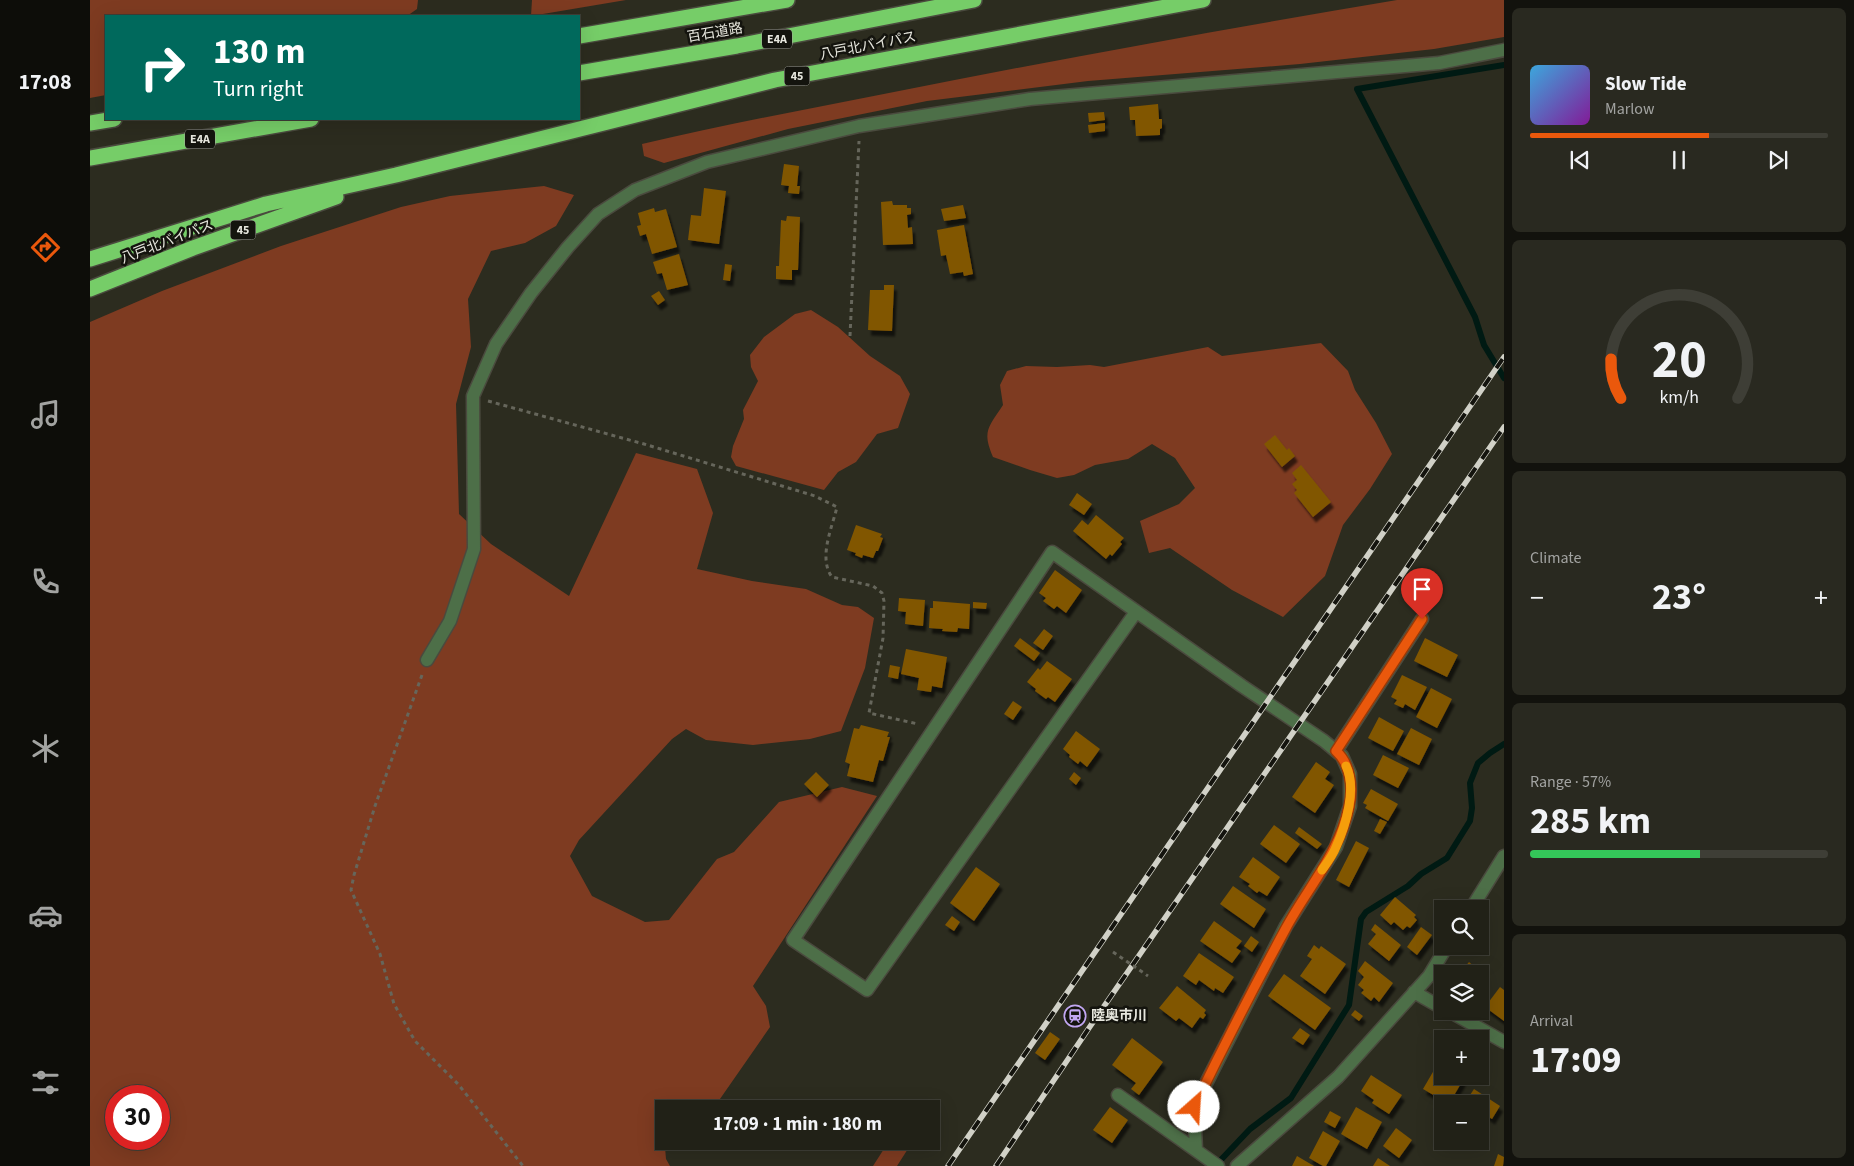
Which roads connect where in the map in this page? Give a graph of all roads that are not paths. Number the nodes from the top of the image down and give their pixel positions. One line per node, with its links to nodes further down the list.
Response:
1 (787, 0): 4 (highway, 百石道路)
2 (974, 0): 6 (highway, 百石道路 / E4A)
3 (1203, 0): 11 (highway, 八戸北バイパス / 45)
4 (580, 36)
5 (1504, 50): 16 (street)
6 (580, 73)
7 (108, 120): 9 (highway)
8 (304, 120): 10 (highway, E4A)
9 (90, 123)
10 (90, 158)
11 (396, 175): 12 (highway, 八戸北バイパス / 45); 13 (highway, 八戸北バイパス / 45)
12 (90, 259)
13 (90, 289)
14 (1136, 612): 14 (street); 17 (street)
15 (1422, 619): 17 (street)
16 (428, 660)
17 (1336, 751): 26 (street)
18 (1504, 856): 19 (street)
19 (1477, 900)
20 (1442, 955): 21 (street)
21 (1414, 992): 22 (street); 28 (street)
22 (1434, 1003)
23 (1465, 1020): 24 (street)
24 (1504, 1042)
25 (1118, 1095): 26 (street)
26 (1196, 1150): 27 (street)
27 (1218, 1166)
28 (1237, 1166)

